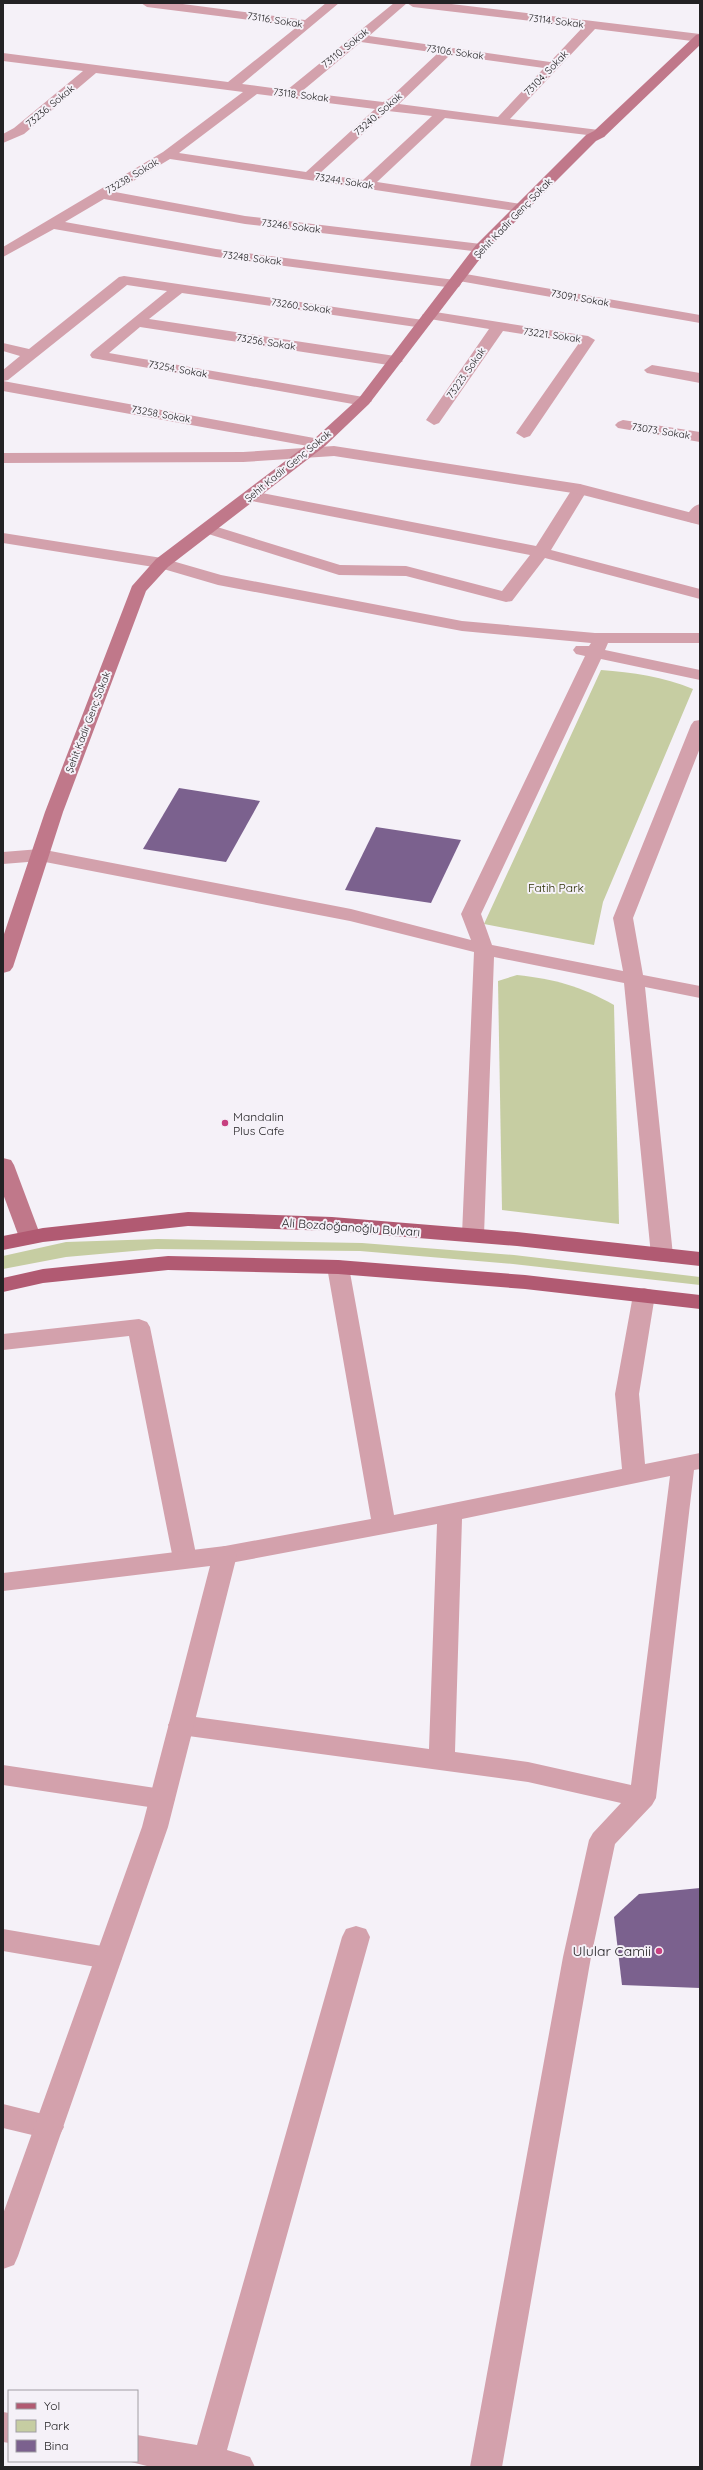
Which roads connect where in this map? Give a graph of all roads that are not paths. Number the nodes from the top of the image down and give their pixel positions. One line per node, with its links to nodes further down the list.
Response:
1 (147, 3): 7 (street, 73116. Sokak)
2 (333, 3): 7 (street)
3 (401, 3): 9 (street, 73110. Sokak)
4 (413, 3): 6 (street, 73114. Sokak)
5 (506, 3): 6 (street)
6 (498, 13): 8 (street, 73114. Sokak)
7 (308, 24): 15 (street, 73116. Sokak)
8 (592, 25): 10 (street, 73114. Sokak); 13 (street, 73104. Sokak)
9 (358, 38): 11 (street, 73106. Sokak); 17 (street, 73110. Sokak)
10 (700, 38): 21 (main road, Şehit Kadir Genç Sokak)
11 (447, 51): 13 (street, 73106. Sokak); 18 (street, 73240. Sokak)
12 (3, 57): 14 (street, 73118. Sokak)
13 (552, 66): 20 (street, 73104. Sokak)
14 (94, 68): 15 (street, 73118. Sokak); 22 (street, 73236. Sokak)
15 (230, 87): 16 (street, 73118. Sokak)
16 (255, 90): 17 (street, 73118. Sokak); 23 (street, 73238. Sokak)
17 (290, 94): 18 (street, 73118. Sokak)
18 (386, 106): 19 (street, 73118. Sokak); 24 (street, 73240. Sokak)
19 (442, 114): 20 (street, 73118. Sokak); 25 (street)
20 (500, 121): 21 (street, 73118. Sokak)
21 (599, 134): 27 (main road, Şehit Kadir Genç Sokak)
22 (3, 139)
23 (168, 155): 24 (street, 73244. Sokak); 26 (street, 73238. Sokak)
24 (309, 176): 25 (street, 73244. Sokak)
25 (366, 185): 27 (street, 73244. Sokak)
26 (102, 194): 28 (street, 73238. Sokak); 29 (street, 73246. Sokak)
27 (521, 208): 29 (main road, Şehit Kadir Genç Sokak)
28 (51, 224): 30 (street, 73238. Sokak); 31 (street, 73248. Sokak)
29 (481, 248): 31 (main road, Şehit Kadir Genç Sokak)
30 (3, 253)
31 (457, 281): 33 (main road, Şehit Kadir Genç Sokak); 34 (street, 73091. Sokak)
32 (180, 287): 33 (street, 73260. Sokak); 35 (street, 73254. Sokak); 38 (street)
33 (426, 319): 36 (street, 73221. Sokak); 39 (main road, Şehit Kadir Genç Sokak)
34 (700, 319)
35 (137, 322): 39 (street, 73256. Sokak); 44 (street, 73254. Sokak)
36 (498, 327): 45 (street, 73223. Sokak); 47 (street, 73221. Sokak)
37 (3, 347): 38 (street)
38 (31, 354): 41 (street)
39 (395, 361): 44 (main road, Şehit Kadir Genç Sokak)
40 (652, 370): 42 (street)
41 (3, 377)
42 (700, 378)
43 (3, 386): 49 (street, 73258. Sokak)
44 (364, 401): 49 (main road, Şehit Kadir Genç Sokak)
45 (434, 420)
46 (622, 425): 48 (street, 73073. Sokak)
47 (524, 433)
48 (700, 436)
49 (314, 447): 50 (street); 51 (street); 52 (main road, Şehit Kadir Genç Sokak)
50 (3, 458)
51 (580, 489): 53 (street); 56 (street)
52 (252, 496): 54 (main road, Şehit Kadir Genç Sokak); 56 (street)
53 (698, 516)
54 (208, 529): 56 (street); 57 (main road, Şehit Kadir Genç Sokak)
55 (3, 538): 57 (street)
56 (541, 552): 58 (street)
57 (162, 563): 60 (street); 63 (main road, Şehit Kadir Genç Sokak)
58 (700, 594)
59 (700, 638): 60 (street)
60 (599, 646): 61 (street); 65 (street)
61 (700, 675)
62 (700, 725): 67 (street)
63 (40, 855): 64 (street); 65 (street); 66 (main road, Şehit Kadir Genç Sokak)
64 (3, 858)
65 (484, 949): 67 (street); 70 (street)
66 (3, 967)
67 (634, 979): 68 (street); 73 (street)
68 (700, 992)
69 (3, 1164): 71 (main road)
70 (473, 1235): 71 (main road, Ali Bozdoğanoğlu Bulvarı); 73 (main road, Ali Bozdoğanoğlu Bulvarı)
71 (30, 1237): 72 (main road, Ali Bozdoğanoğlu Bulvarı)
72 (3, 1243)
73 (662, 1255): 74 (main road, Ali Bozdoğanoğlu Bulvarı)
74 (700, 1259)
75 (338, 1267): 76 (main road); 77 (main road); 83 (street)
76 (3, 1285)
77 (644, 1296): 78 (main road); 81 (street)
78 (700, 1302)
79 (3, 1342): 85 (street)
80 (691, 1463): 81 (street); 90 (street)
81 (634, 1475): 82 (street)
82 (450, 1513): 83 (street); 88 (street)
83 (384, 1525): 84 (street)
84 (224, 1555): 85 (street); 87 (street)
85 (185, 1559): 86 (street)
86 (3, 1582)
87 (181, 1725): 88 (street); 91 (street)
88 (442, 1760): 90 (street)
89 (3, 1775): 91 (street)
90 (643, 1798): 101 (street)
91 (162, 1799): 94 (street)
92 (356, 1937): 99 (street)
93 (3, 1940): 94 (street)
94 (108, 1958): 96 (street)
95 (3, 2116): 96 (street)
96 (49, 2127): 97 (street)
97 (3, 2256)
98 (138, 2450): 99 (street)
99 (208, 2462): 100 (street)
100 (238, 2467)
101 (486, 2467)

